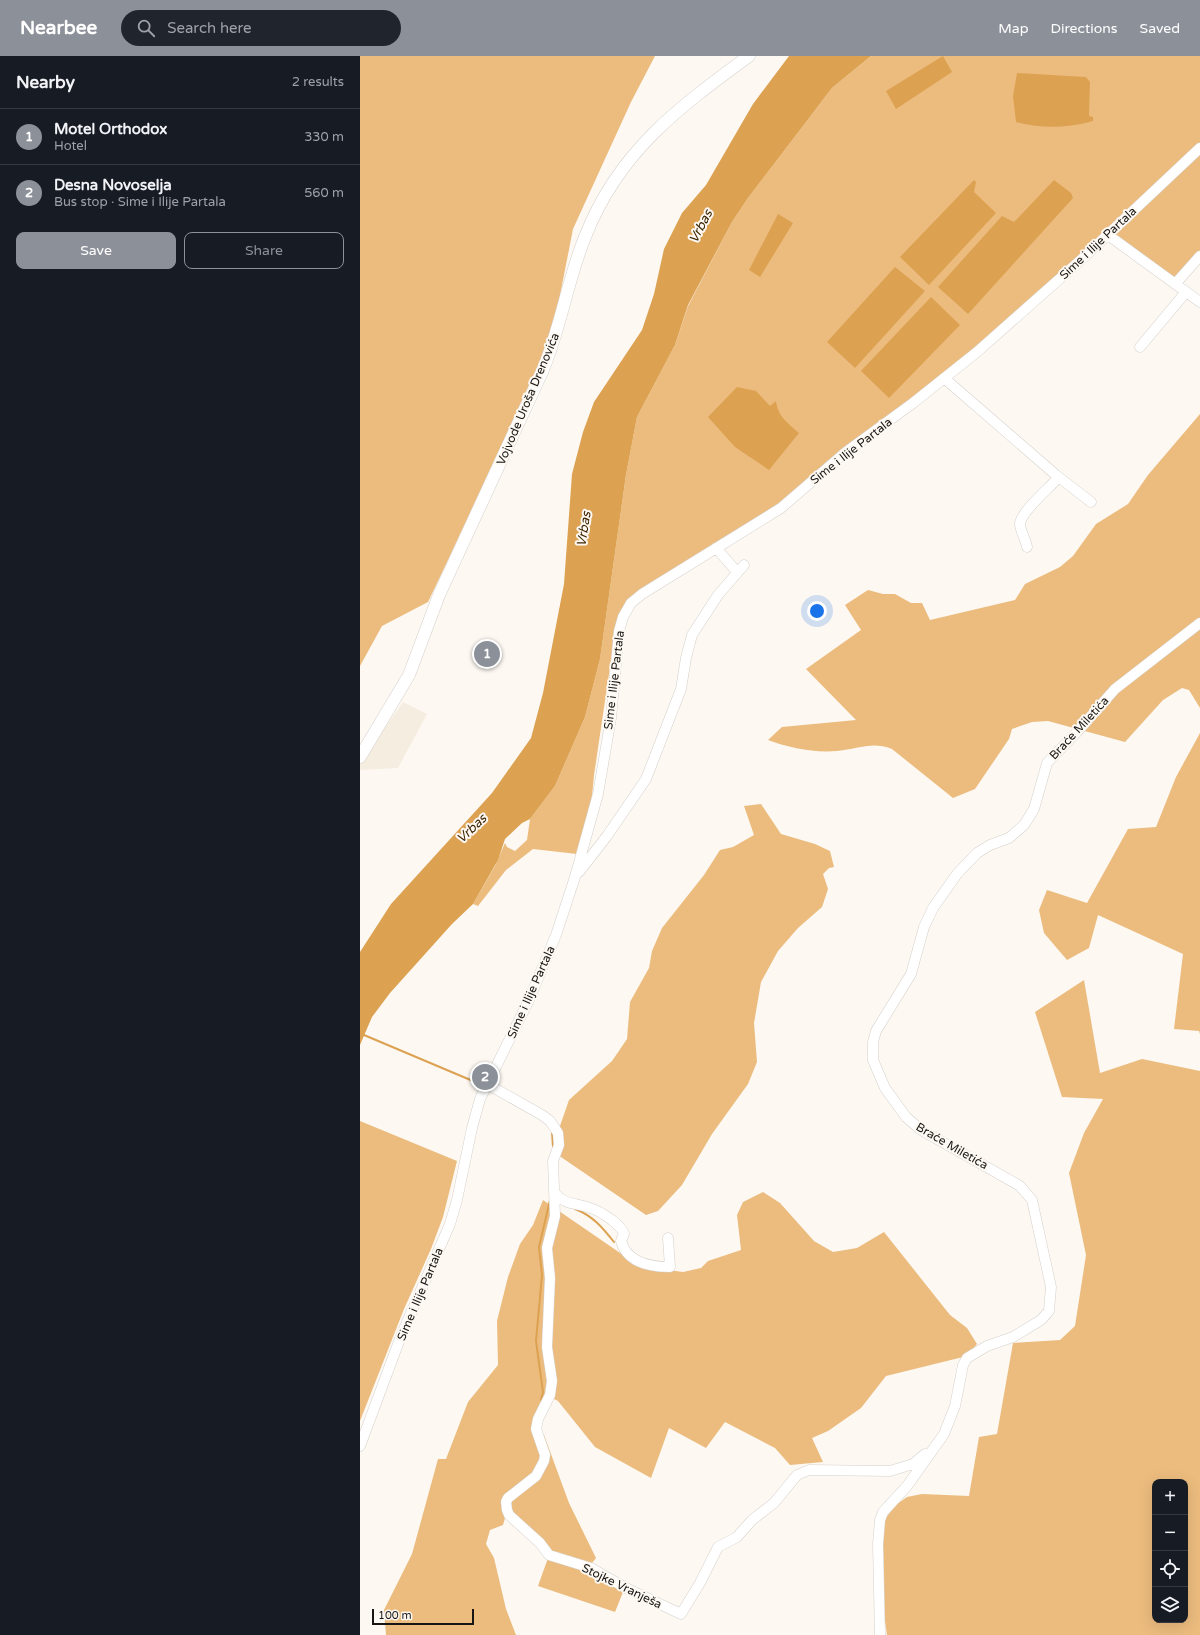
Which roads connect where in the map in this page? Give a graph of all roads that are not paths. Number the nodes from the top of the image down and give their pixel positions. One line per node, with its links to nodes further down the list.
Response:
1 (749, 56): 15 (main road, Vojvode Uroša Drenovića)
2 (1200, 148): 3 (street, Sime i Ilije Partala)
3 (1108, 235): 5 (street); 9 (street, Sime i Ilije Partala)
4 (1200, 256): 5 (street)
5 (1176, 283): 6 (street)
6 (1186, 292): 7 (street); 8 (street)
7 (1200, 302)
8 (1140, 347)
9 (944, 378): 10 (street); 13 (street, Sime i Ilije Partala)
10 (1056, 476): 11 (street); 12 (street)
11 (1091, 502)
12 (1027, 547)
13 (716, 548): 16 (street, Sime i Ilije Partala); 16 (street)
14 (1200, 623): 20 (street, Braće Miletića)
15 (360, 757)
16 (575, 877): 17 (street, Sime i Ilije Partala)
17 (487, 1084): 18 (street, Stojke Vranješa); 21 (street, Sime i Ilije Partala)
18 (555, 1193): 19 (street); 20 (street, Stojke Vranješa)
19 (668, 1238)
20 (936, 1444): 22 (street)
21 (360, 1446)
22 (880, 1635)

